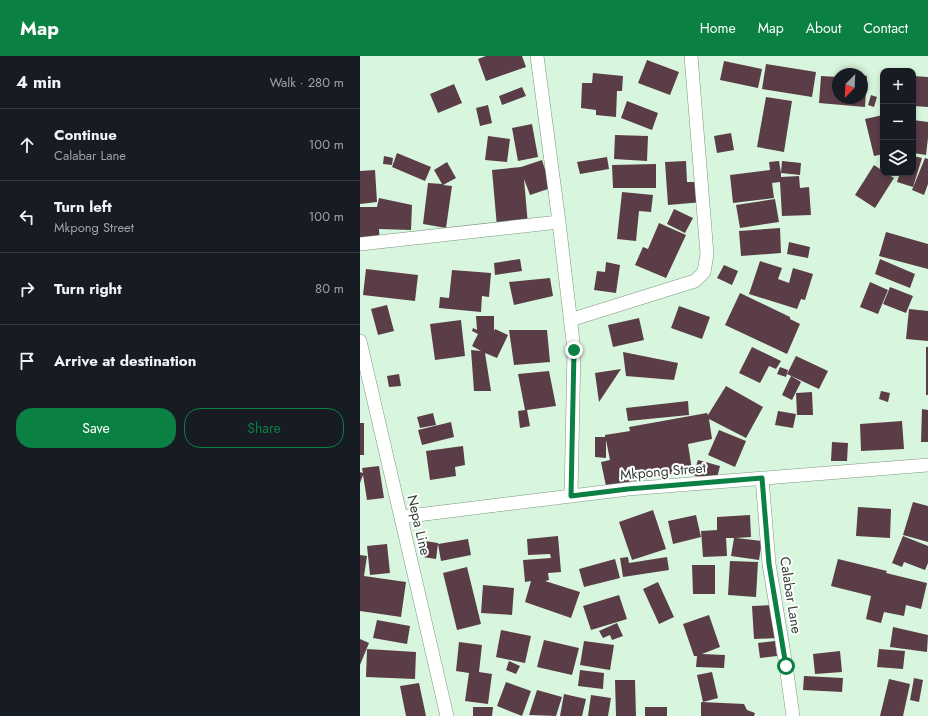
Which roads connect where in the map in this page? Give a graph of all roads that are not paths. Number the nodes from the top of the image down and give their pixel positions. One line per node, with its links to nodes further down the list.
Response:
1 (537, 56): 3 (street)
2 (691, 56): 5 (street)
3 (559, 222): 4 (street); 5 (street)
4 (360, 244)
5 (570, 320): 9 (street)
6 (360, 341): 10 (street, Nepa Line)
7 (928, 465): 8 (street, Mkpong Street)
8 (762, 478): 9 (street, Mkpong Street); 12 (street, Calabar Lane)
9 (571, 496): 10 (street, Mkpong Street)
10 (401, 517): 11 (street, Nepa Line)
11 (447, 716)
12 (793, 716)

